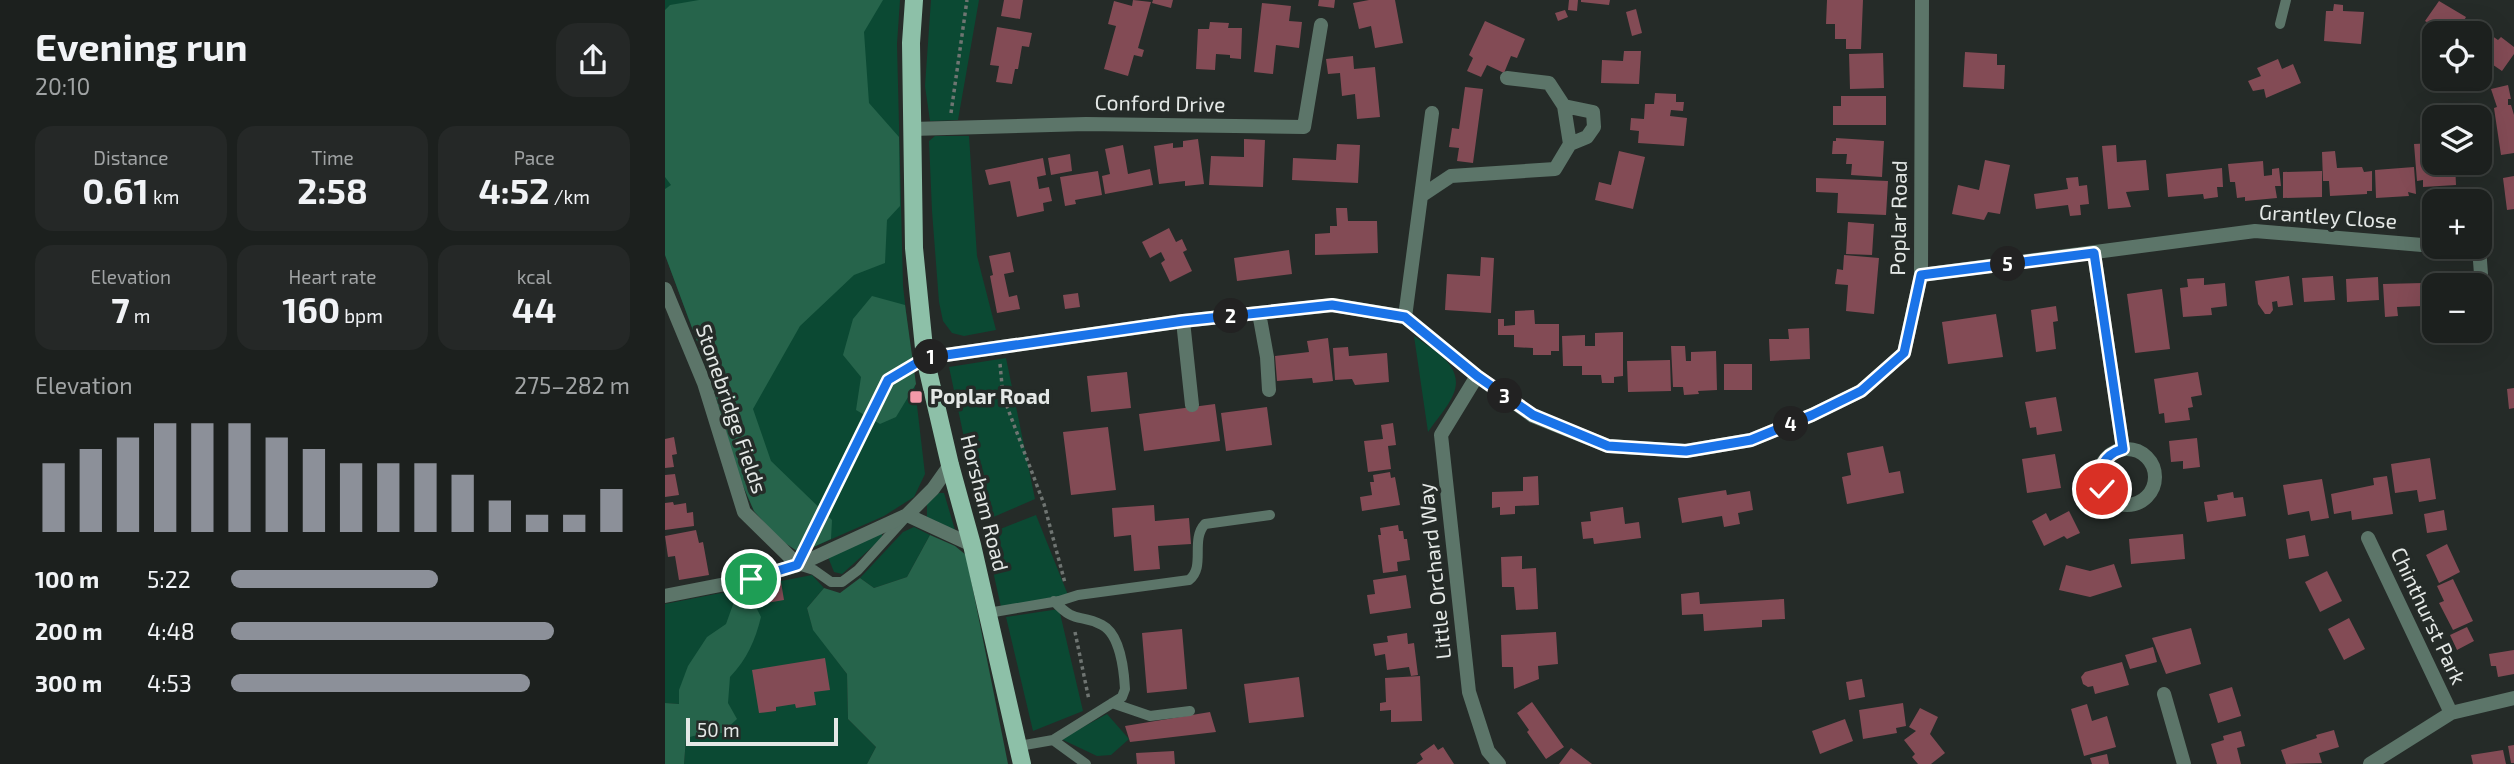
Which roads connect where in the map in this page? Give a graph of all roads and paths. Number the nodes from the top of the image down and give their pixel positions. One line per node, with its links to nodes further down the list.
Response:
1 (914, 0): 10 (main road, Horsham Road)
2 (967, 0): 11 (path)
3 (1922, 0): 16 (street, Poplar Road)
4 (2286, 0): 5 (lane)
5 (2280, 24)
6 (1321, 25): 11 (street, Conford Drive)
7 (1507, 78): 8 (street)
8 (1564, 106): 12 (street); 12 (street)
9 (1432, 113): 13 (street)
10 (912, 129): 11 (street, Conford Drive); 22 (main road, Horsham Road)
11 (949, 129)
12 (1570, 144): 13 (street)
13 (1421, 196): 19 (street)
14 (2422, 245): 15 (street, Grantley Close)
15 (2094, 253): 16 (street, Grantley Close); 26 (street)
16 (1921, 275): 23 (street, Poplar Road)
17 (665, 289): 32 (street, Stonebridge Fields)
18 (1259, 313): 19 (street, Poplar Road); 20 (street, Poplar Road); 24 (street)
19 (1405, 317): 23 (street, Poplar Road)
20 (1183, 321): 21 (street, Poplar Road); 25 (street)
21 (998, 348): 22 (street, Poplar Road); 34 (path)
22 (925, 358): 27 (main road, Horsham Road); 32 (path)
23 (1477, 376): 47 (street, Little Orchard Way)
24 (1269, 390)
25 (1192, 405)
26 (2123, 449)
27 (950, 465): 28 (street); 31 (main road, Horsham Road)
28 (907, 515): 31 (street); 32 (street); 32 (lane)
29 (1270, 515): 34 (lane)
30 (2368, 538): 42 (street, Chinthurst Park)
31 (972, 545): 36 (main road, Horsham Road)
32 (797, 565): 33 (street)
33 (665, 596)
34 (1069, 598): 35 (lane)
35 (1054, 601): 36 (lane); 37 (lane)
36 (988, 613): 45 (main road, Horsham Road)
37 (1073, 618): 40 (lane); 43 (path)
38 (2164, 694): 48 (street)
39 (2514, 698): 42 (street, Chinthurst Park)
40 (1112, 704): 41 (lane); 43 (lane)
41 (1190, 711)
42 (2451, 713): 49 (street, Chinthurst Park)
43 (1094, 715): 44 (lane)
44 (1053, 740): 45 (lane); 46 (lane)
45 (1021, 755)
46 (1086, 764)
47 (1499, 764)
48 (2184, 764)
49 (2370, 764)

